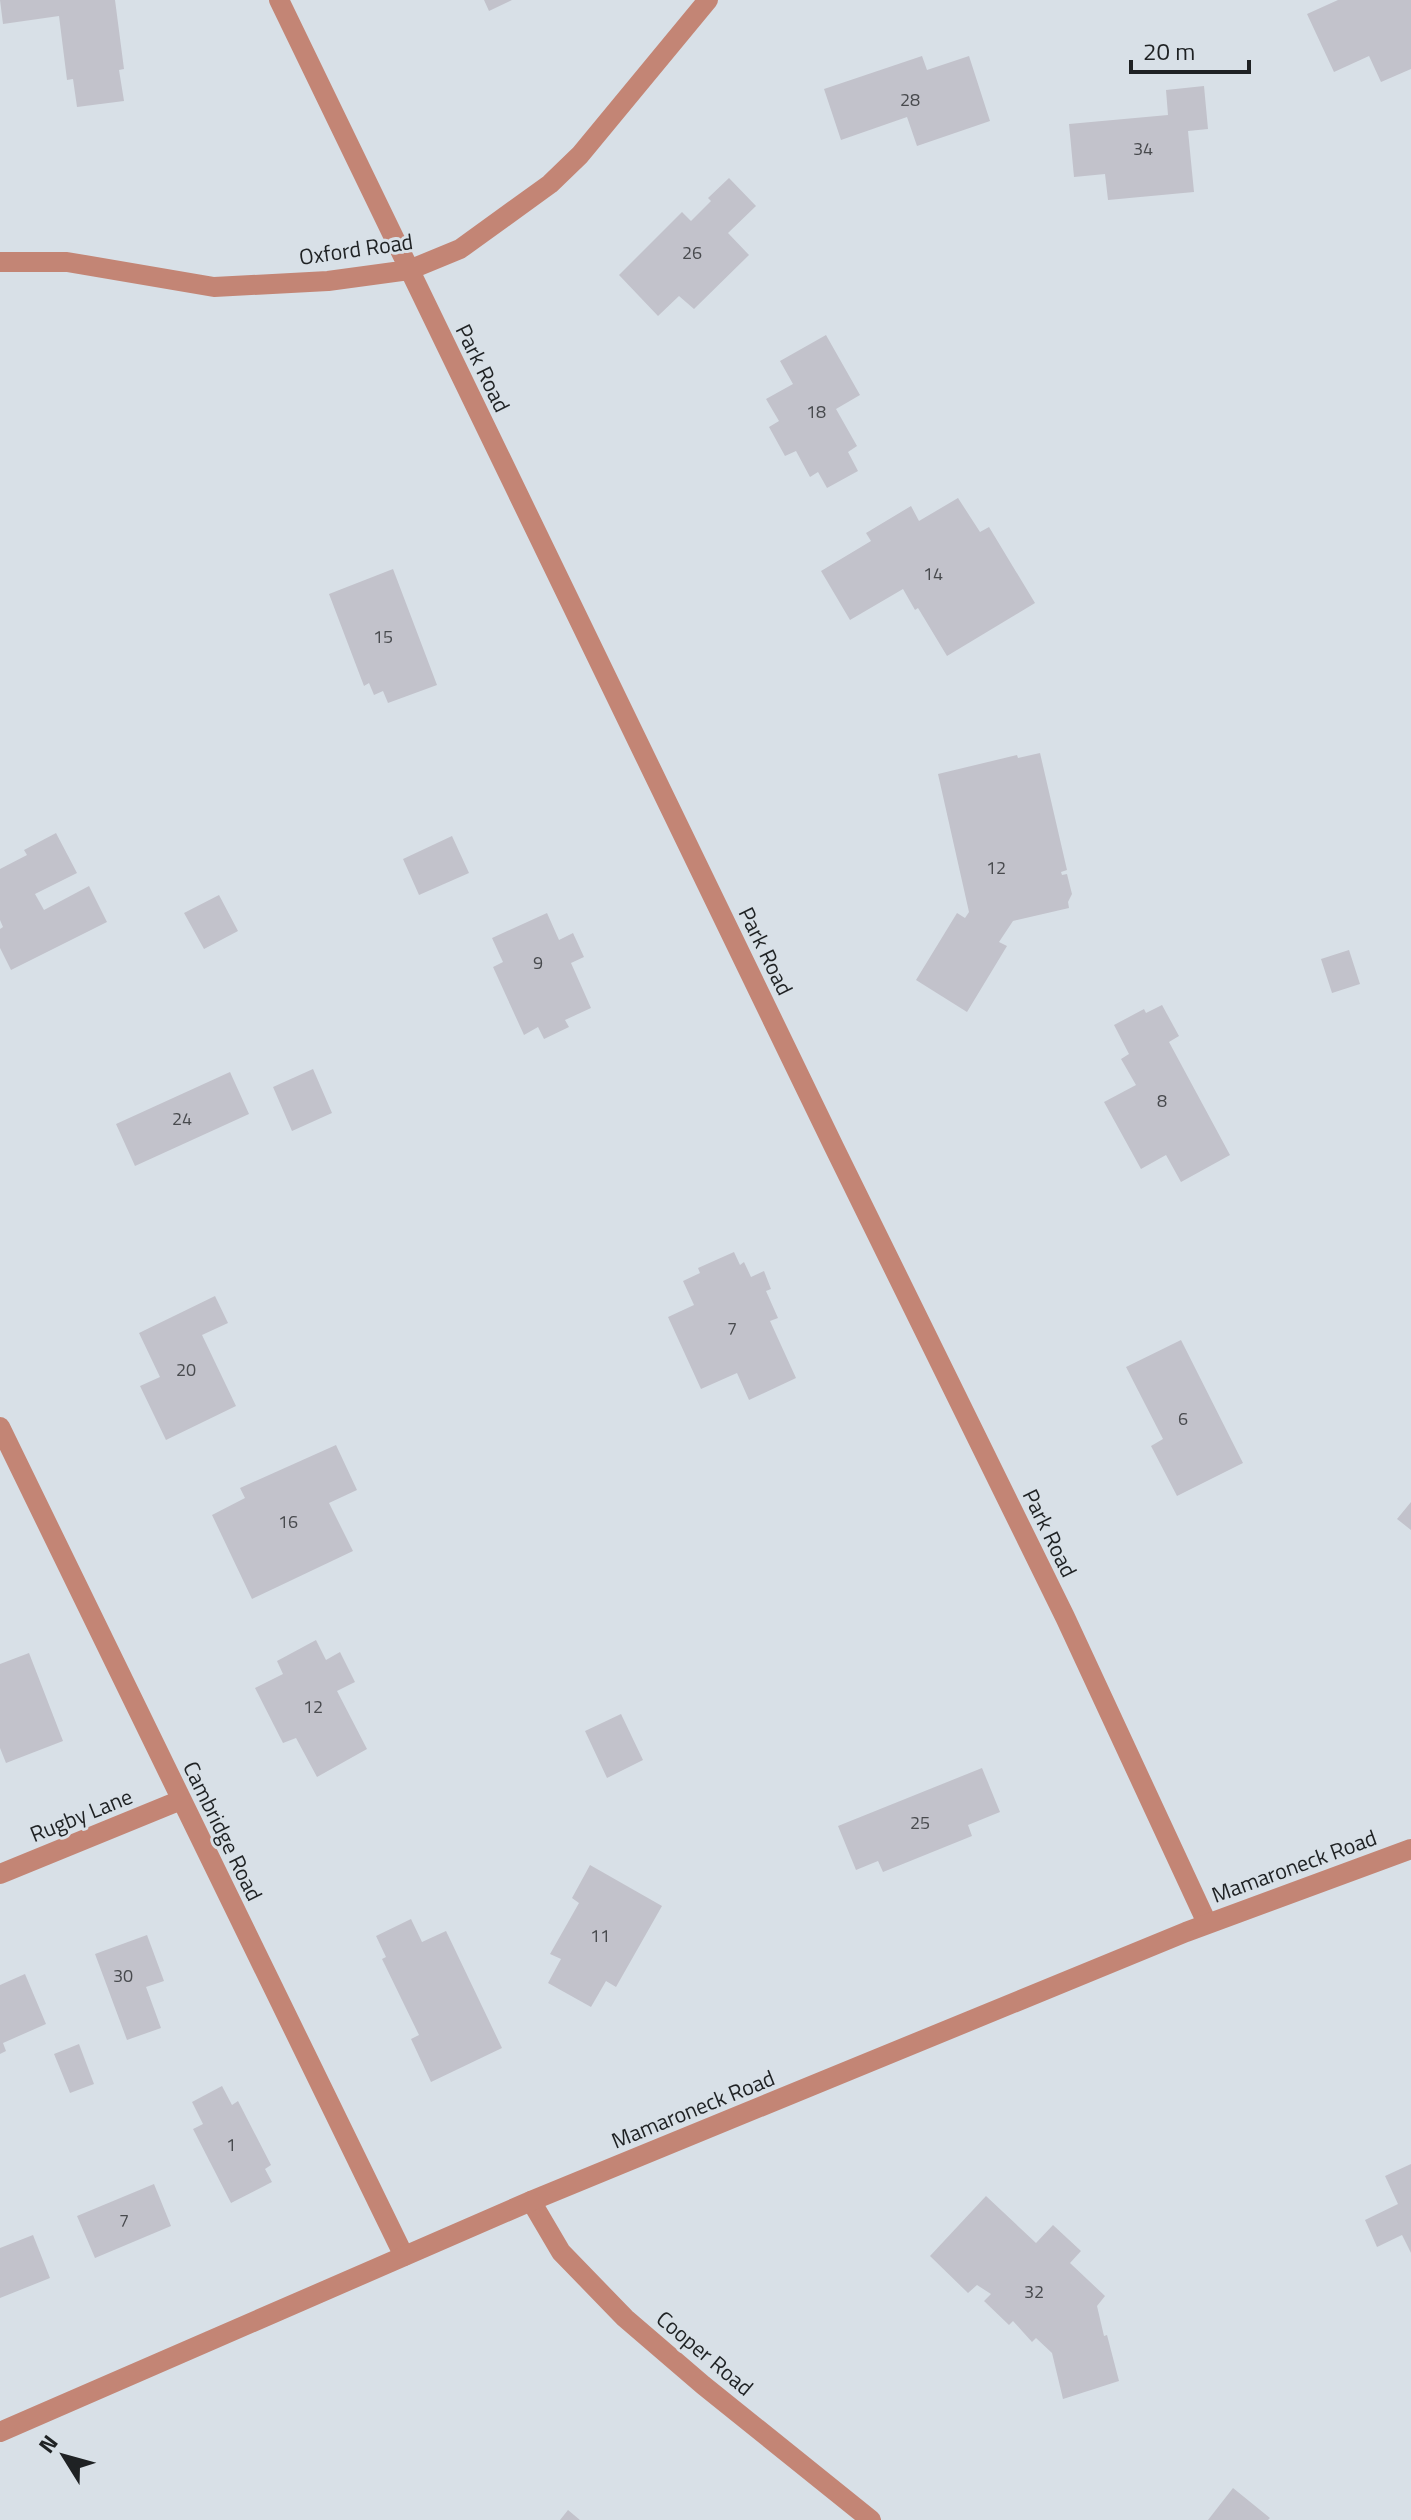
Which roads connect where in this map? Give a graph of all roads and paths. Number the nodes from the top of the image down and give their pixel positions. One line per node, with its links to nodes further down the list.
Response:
1 (279, 0): 4 (street, Park Road)
2 (708, 0): 4 (street, Oxford Road)
3 (0, 262): 4 (street, Oxford Road)
4 (409, 270): 9 (street, Park Road)
5 (0, 1427): 6 (street, Cambridge Road)
6 (181, 1800): 8 (street, Rugby Lane); 11 (street, Cambridge Road)
7 (1411, 1849): 9 (street, Mamaroneck Road)
8 (0, 1874)
9 (1207, 1923): 10 (street, Mamaroneck Road)
10 (531, 2201): 11 (street, Mamaroneck Road); 13 (street, Cooper Road)
11 (404, 2256): 12 (street, Mamaroneck Road)
12 (0, 2432)
13 (871, 2520)

